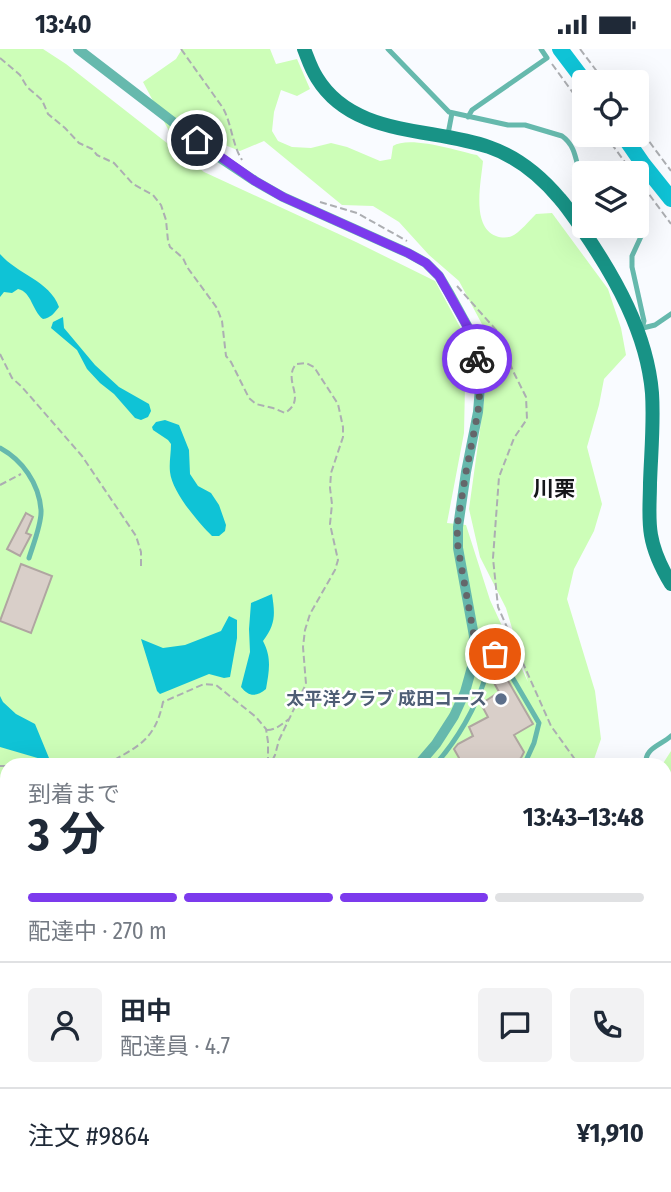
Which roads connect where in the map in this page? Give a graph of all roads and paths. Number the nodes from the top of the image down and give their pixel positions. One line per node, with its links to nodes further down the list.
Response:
1 (78, 49): 33 (street)
2 (181, 49): 15 (path)
3 (304, 49): 13 (street)
4 (388, 49): 11 (lane)
5 (541, 49): 8 (lane)
6 (580, 49): 9 (path)
7 (0, 58): 35 (path)
8 (547, 58): 10 (path); 12 (lane)
9 (596, 70)
10 (572, 92)
11 (452, 113): 12 (lane); 13 (lane)
12 (468, 117): 16 (lane)
13 (447, 137): 25 (street)
14 (649, 141): 17 (path)
15 (242, 160)
16 (577, 161)
17 (671, 171)
18 (649, 194): 20 (path)
19 (320, 202): 22 (path)
20 (671, 224)
21 (640, 238): 25 (lane)
22 (409, 242)
23 (451, 278): 44 (path)
24 (671, 314): 25 (lane)
25 (636, 330): 32 (street)
26 (0, 353): 31 (path)
27 (0, 448): 28 (lane)
28 (26, 471): 29 (path); 30 (lane)
29 (0, 485)
30 (29, 558)
31 (141, 569)
32 (671, 584)
33 (474, 636): 34 (lane); 41 (street)
34 (505, 665): 42 (lane); 43 (lane)
35 (290, 718): 36 (path); 40 (path)
36 (266, 730): 38 (path); 39 (path)
37 (671, 736): 45 (lane)
38 (118, 758)
39 (269, 758)
40 (273, 758)
41 (424, 758)
42 (442, 758)
43 (527, 758)
44 (574, 758)
45 (645, 758)

